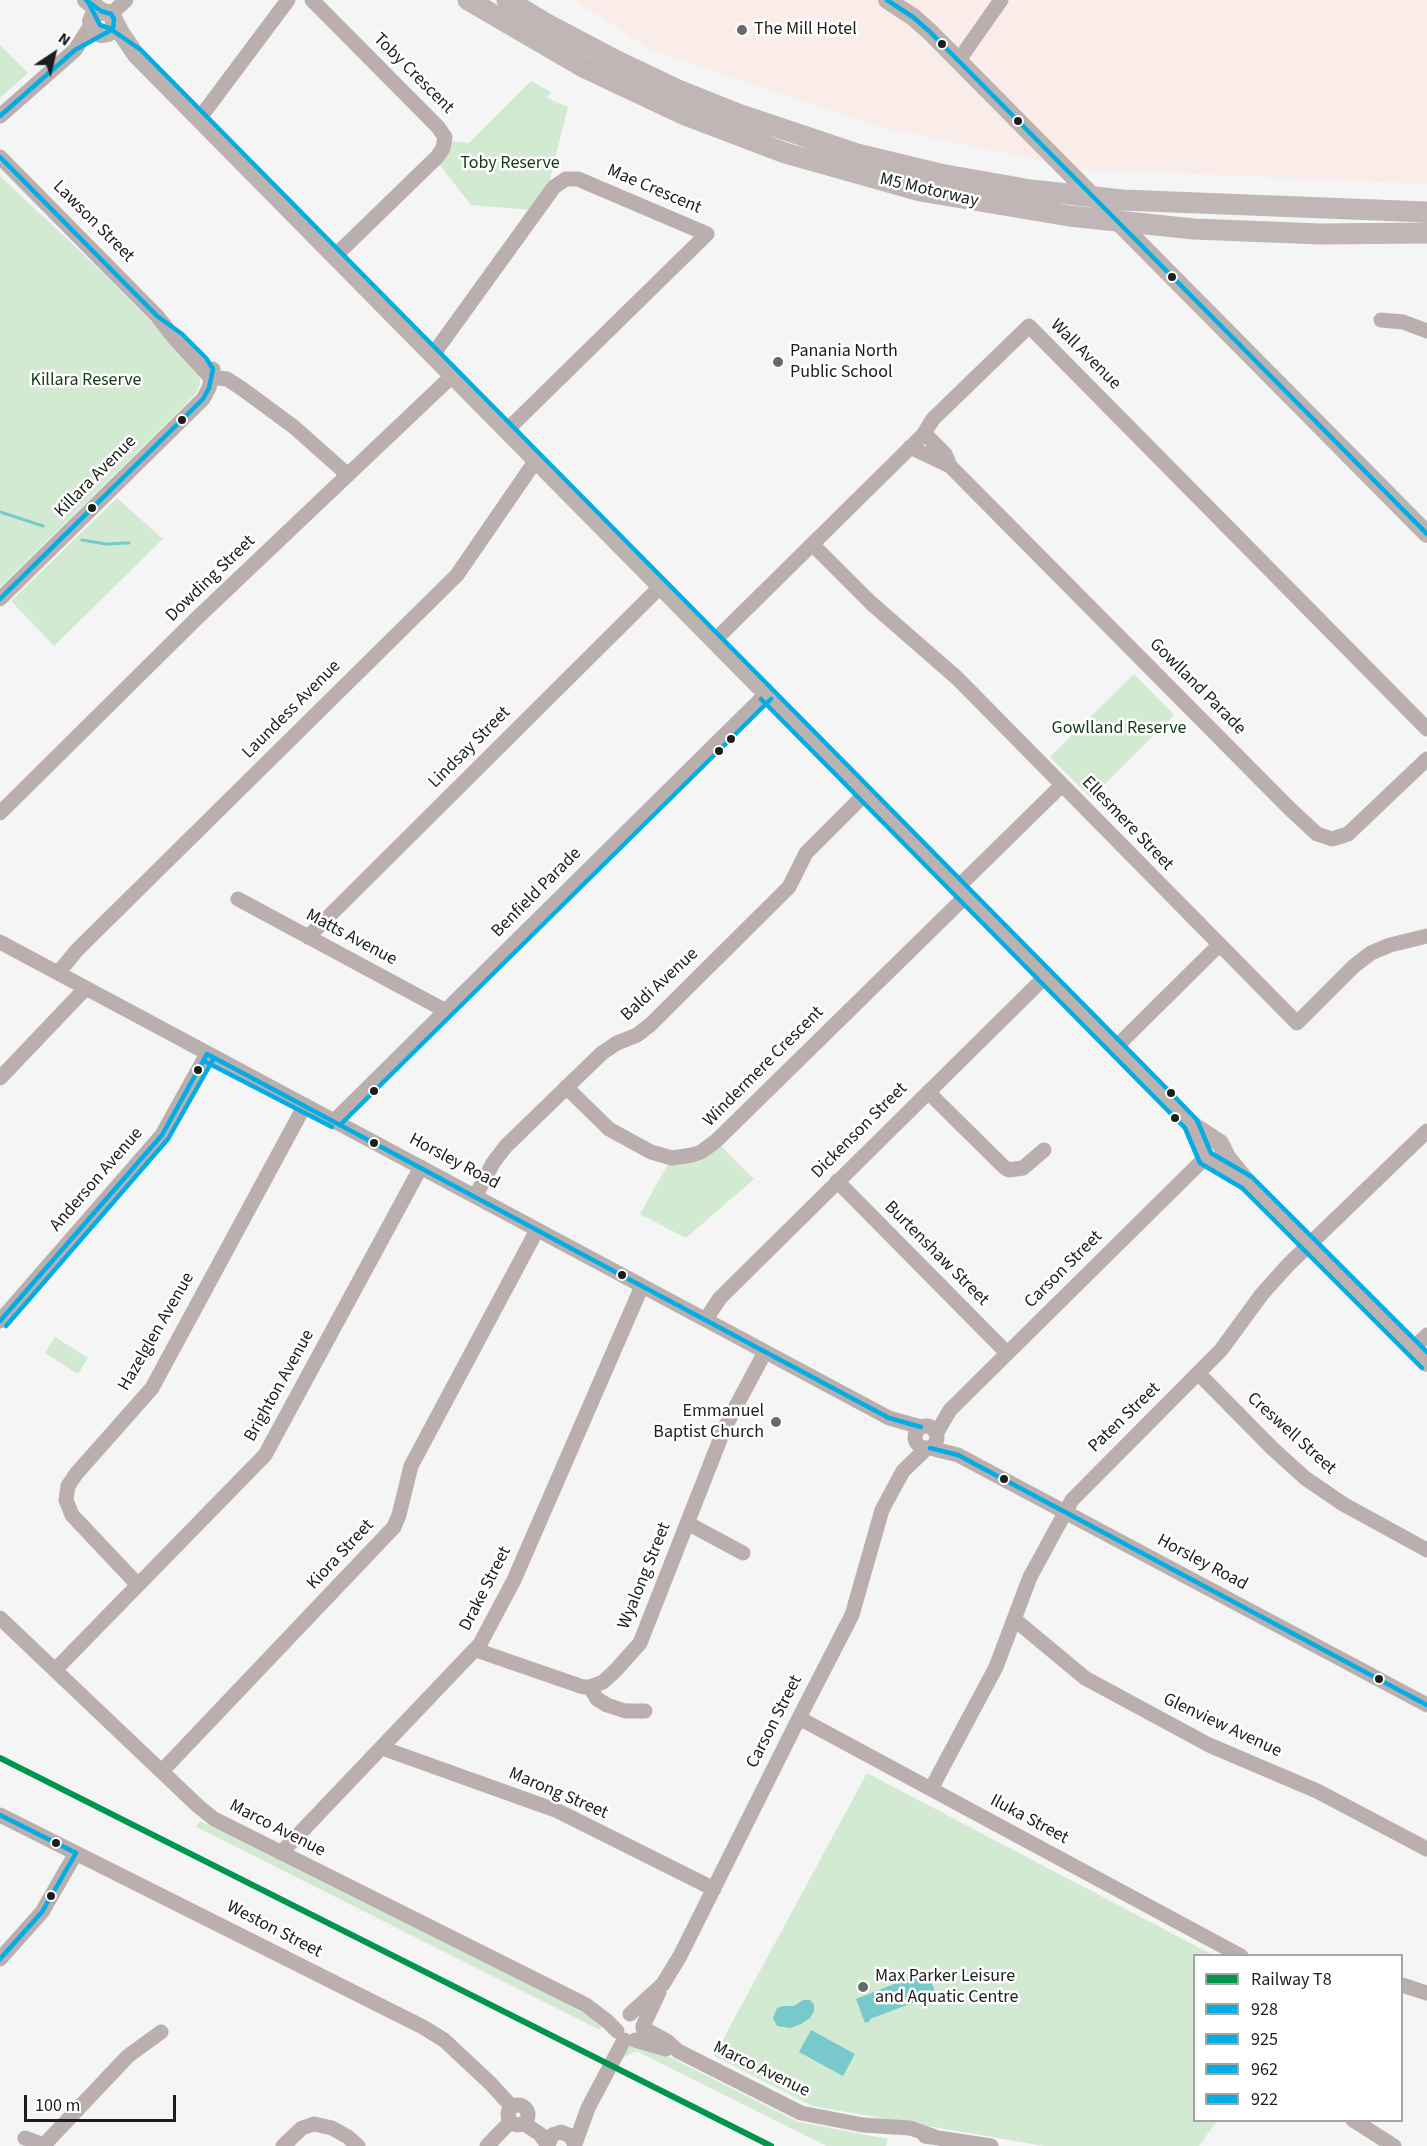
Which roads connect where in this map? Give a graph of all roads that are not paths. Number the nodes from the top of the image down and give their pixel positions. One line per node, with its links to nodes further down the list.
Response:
1 (79, 0): 10 (main road)
2 (86, 0): 10 (main road)
3 (126, 0): 10 (street)
4 (288, 0): 13 (street)
5 (312, 0): 17 (street, Toby Crescent)
6 (468, 0): 16 (highway, M5 Motorway)
7 (507, 0): 15 (highway, M5 Motorway)
8 (887, 0): 11 (main road)
9 (1001, 0): 11 (street)
10 (102, 23): 12 (street); 13 (main road)
11 (959, 60): 29 (main road)
12 (0, 117)
13 (200, 119): 17 (main road)
14 (0, 157): 22 (street, Lawson Street)
15 (1427, 212)
16 (1427, 233)
17 (335, 256): 20 (main road)
18 (1382, 320): 19 (street)
19 (1427, 331)
20 (432, 356): 21 (main road); 23 (street, Mae Crescent)
21 (452, 376): 23 (main road); 28 (street, Dowding Street)
22 (210, 377): 28 (street); 32 (street, Killara Avenue)
23 (507, 430): 26 (main road)
24 (924, 433): 25 (street, Wall Avenue); 27 (street, Gowlland Parade); 35 (street, Wall Avenue)
25 (910, 447): 27 (street, Gowlland Parade); 30 (street, Wall Avenue)
26 (537, 460): 31 (main road); 46 (street, Laundess Avenue)
27 (950, 466): 36 (street, Gowlland Parade)
28 (348, 475): 39 (street, Dowding Street)
29 (1427, 534)
30 (812, 544): 33 (street, Wall Avenue); 37 (street, Ellesmere Street)
31 (660, 587): 33 (main road); 43 (street, Lindsay Street)
32 (0, 599)
33 (714, 641): 34 (main road)
34 (766, 694): 38 (main road); 49 (street, Benfield Parade)
35 (1427, 729)
36 (1427, 759)
37 (1062, 785): 40 (street, Windermere Crescent); 45 (street, Ellesmere Street)
38 (865, 794): 40 (main road); 53 (street, Baldi Avenue)
39 (0, 813)
40 (962, 892): 47 (main road); 53 (street, Windermere Crescent)
41 (238, 899): 43 (street, Matts Avenue)
42 (1427, 936): 45 (street, Ellesmere Street)
43 (308, 937): 49 (street, Matts Avenue)
44 (0, 942): 46 (street, Horsley Road)
45 (1219, 945): 50 (street)
46 (57, 973): 48 (street, Horsley Road)
47 (1046, 976): 50 (main road); 54 (street, Dickenson Street)
48 (85, 989): 51 (street, Horsley Road); 52 (street)
49 (446, 1011): 56 (street, Benfield Parade)
50 (1116, 1047): 59 (main road)
51 (207, 1054): 55 (street, Horsley Road); 67 (street, Anderson Avenue)
52 (0, 1078)
53 (566, 1087): 62 (street, Baldi Avenue)
54 (928, 1092): 58 (street); 61 (street, Dickenson Street)
55 (305, 1105): 56 (street, Horsley Road); 79 (street, Hazelglen Avenue)
56 (335, 1120): 60 (street, Horsley Road)
57 (1427, 1131): 64 (street, Paten Street)
58 (1044, 1150)
59 (1211, 1151): 64 (main road); 71 (street, Carson Street)
60 (421, 1167): 62 (street, Horsley Road); 79 (street, Brighton Avenue)
61 (837, 1181): 66 (street, Dickenson Street); 71 (street, Burtenshaw Street)
62 (476, 1196): 63 (street, Horsley Road)
63 (537, 1230): 65 (street, Horsley Road); 89 (street, Kiora Street)
64 (1310, 1245): 69 (main road); 73 (street, Paten Street)
65 (642, 1287): 66 (street, Horsley Road); 82 (street, Drake Street)
66 (706, 1319): 70 (street, Horsley Road)
67 (0, 1321)
68 (1427, 1335): 69 (street)
69 (1413, 1348): 72 (main road)
70 (765, 1352): 74 (street, Horsley Road); 76 (street, Wyalong Street)
71 (1007, 1353): 74 (street, Carson Street)
72 (1427, 1363)
73 (1198, 1374): 75 (street, Paten Street); 77 (street, Creswell Street)
74 (926, 1437): 75 (street, Horsley Road); 87 (street, Carson Street)
75 (1064, 1512): 81 (street, Paten Street); 85 (street, Horsley Road)
76 (687, 1523): 78 (street); 84 (street, Wyalong Street)
77 (1427, 1550)
78 (743, 1553)
79 (138, 1584): 83 (street, Brighton Avenue)
80 (0, 1618): 83 (street, Marco Avenue)
81 (1014, 1619): 90 (street, Paten Street); 92 (street, Glenview Avenue)
82 (476, 1650): 84 (street); 88 (street, Drake Street)
83 (55, 1670): 89 (street, Marco Avenue)
84 (590, 1687): 86 (street)
85 (1427, 1705)
86 (645, 1712)
87 (799, 1718): 90 (street, Iluka Street); 95 (street, Carson Street)
88 (382, 1748): 94 (street, Drake Street); 95 (street, Marong Street)
89 (162, 1771): 94 (street, Marco Avenue)
90 (931, 1789): 96 (street, Iluka Street)
91 (0, 1815): 93 (street, Weston Street)
92 (1427, 1849)
93 (76, 1853): 97 (street); 106 (street, Weston Street)
94 (281, 1853): 101 (street, Marco Avenue)
95 (714, 1889): 98 (street, Carson Street)
96 (1237, 1954)
97 (0, 1959)
98 (663, 1984): 102 (street, Carson Street); 104 (street, Carson Street)
99 (1403, 1986): 100 (street)
100 (1427, 1993)
101 (586, 2005): 102 (street, Marco Avenue); 104 (street, Marco Avenue)
102 (627, 2015): 104 (street); 104 (street)
103 (161, 2032): 111 (street)
104 (632, 2033): 105 (street, Carson Street); 117 (street, Marco Avenue)
105 (588, 2108): 109 (street, Carson Street); 110 (street, Carson Street)
106 (518, 2117): 109 (street, Weston Street); 116 (street)
107 (1355, 2122): 118 (street)
108 (26, 2138): 111 (street)
109 (554, 2139): 110 (street, Weston Street)
110 (575, 2145)
111 (43, 2146)
112 (283, 2146): 115 (street)
113 (293, 2146): 114 (street)
114 (348, 2146)
115 (358, 2146)
116 (488, 2146)
117 (991, 2146)
118 (1394, 2146)

